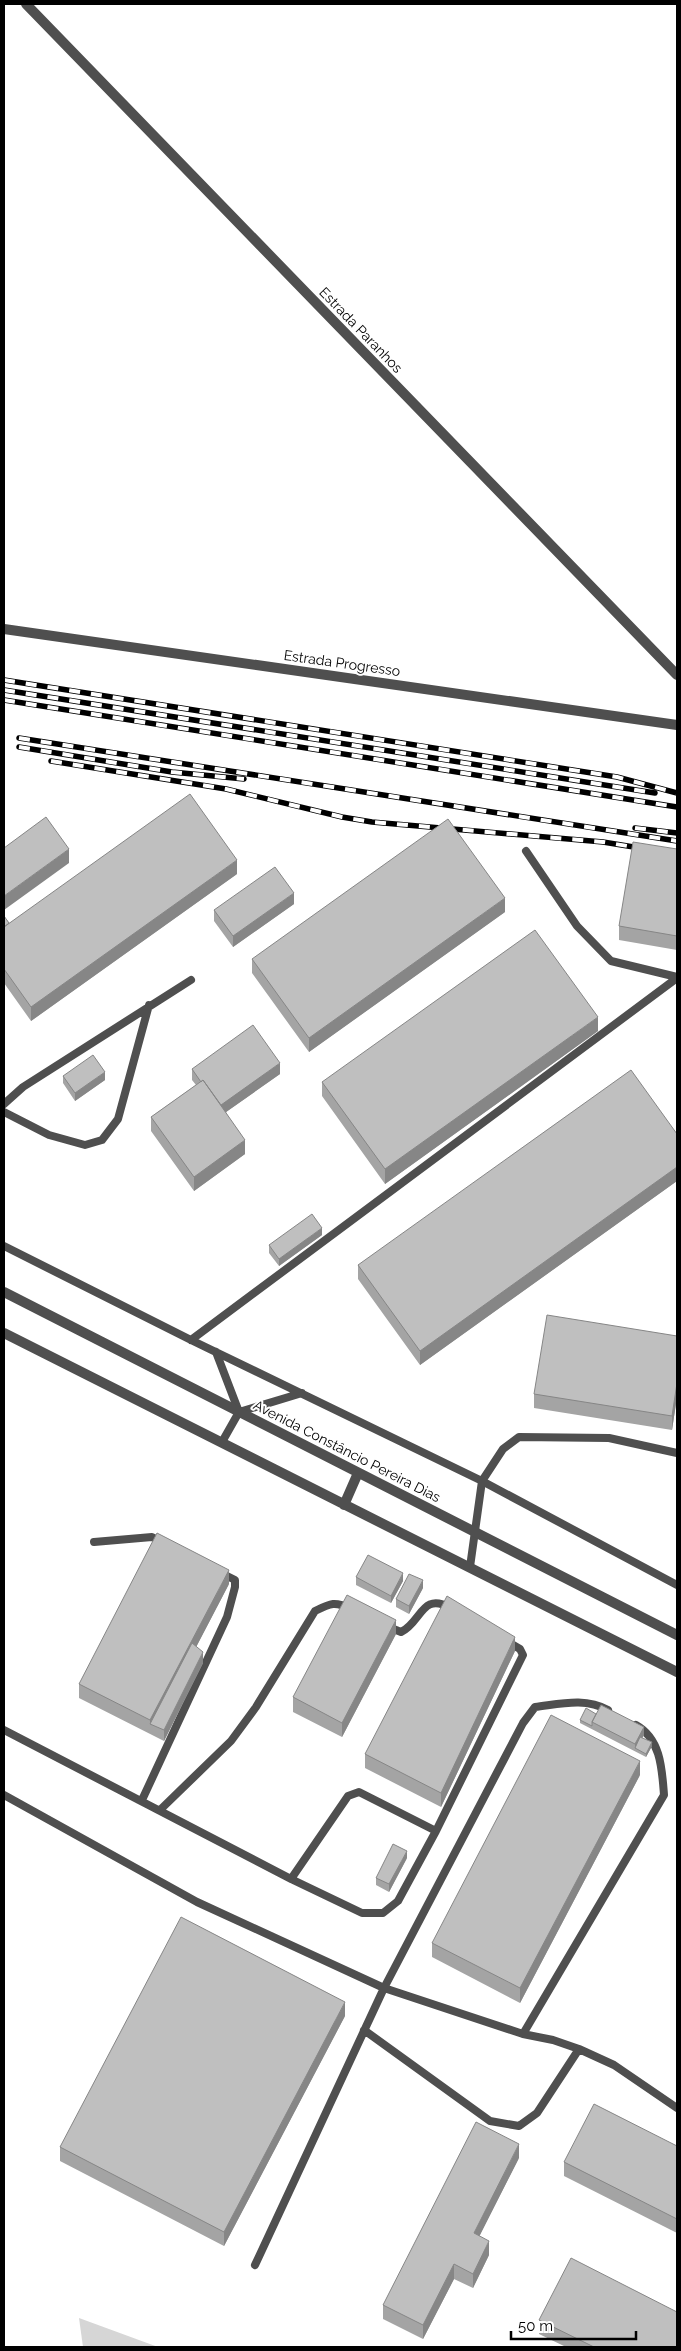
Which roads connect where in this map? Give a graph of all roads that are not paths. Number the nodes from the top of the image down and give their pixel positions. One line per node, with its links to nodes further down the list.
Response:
1 (26, 4): 3 (street, Estrada Paranhos)
2 (4, 629): 4 (street, Estrada Progresso)
3 (677, 674)
4 (677, 725)
5 (526, 851): 6 (lane)
6 (677, 977): 14 (lane)
7 (191, 980): 8 (lane)
8 (149, 1005): 9 (lane); 10 (lane)
9 (4, 1104)
10 (4, 1112)
11 (4, 1246): 14 (lane)
12 (4, 1292): 17 (street, Avenida Constâncio Pereira Dias)
13 (4, 1333): 18 (street)
14 (191, 1340): 15 (lane)
15 (216, 1352): 16 (lane); 17 (lane)
16 (302, 1394): 17 (lane); 21 (lane)
17 (239, 1412): 18 (lane); 20 (street, Avenida Constâncio Pereira Dias)
18 (222, 1442): 22 (street)
19 (677, 1453): 21 (lane)
20 (358, 1473): 22 (street); 23 (street, Avenida Constâncio Pereira Dias)
21 (482, 1481): 23 (lane); 28 (lane)
22 (344, 1505): 27 (street)
23 (475, 1532): 27 (lane); 33 (street, Avenida Constâncio Pereira Dias)
24 (94, 1542): 25 (lane)
25 (169, 1546)
26 (210, 1567): 39 (lane)
27 (470, 1567): 34 (street)
28 (677, 1585)
29 (356, 1611): 40 (lane)
30 (457, 1612): 31 (lane)
31 (382, 1623)
32 (497, 1635): 41 (lane)
33 (677, 1635)
34 (677, 1672)
35 (614, 1713): 43 (lane)
36 (630, 1722): 45 (lane)
37 (4, 1730): 39 (lane)
38 (4, 1795): 43 (lane)
39 (142, 1800): 40 (lane)
40 (160, 1810): 42 (lane)
41 (436, 1831): 42 (lane); 42 (lane)
42 (291, 1879)
43 (384, 1988): 44 (lane); 45 (lane)
44 (364, 2030): 46 (lane); 48 (lane)
45 (523, 2034): 46 (lane)
46 (579, 2049): 47 (lane)
47 (677, 2108)
48 (255, 2265)

